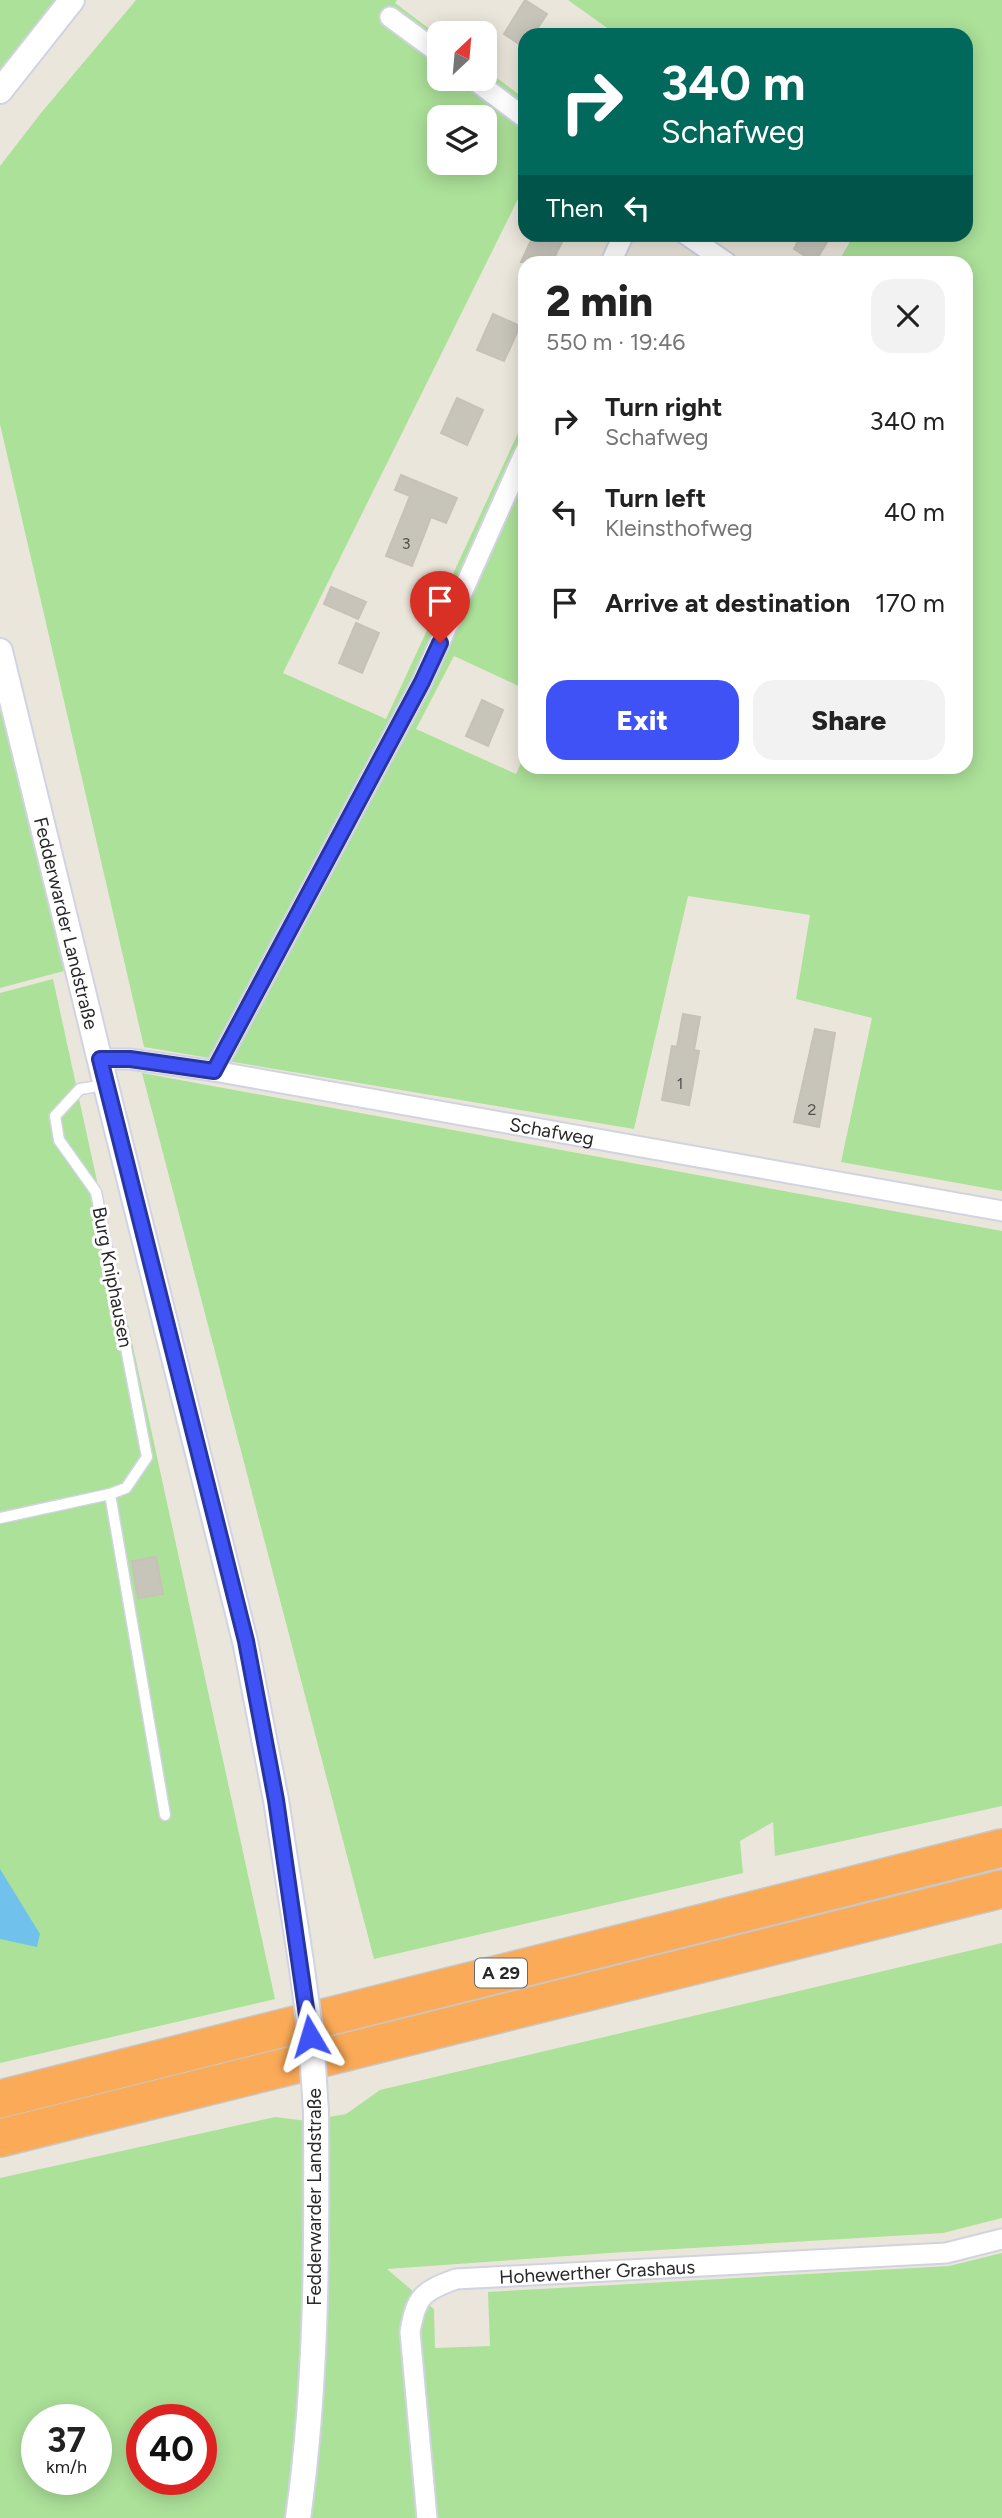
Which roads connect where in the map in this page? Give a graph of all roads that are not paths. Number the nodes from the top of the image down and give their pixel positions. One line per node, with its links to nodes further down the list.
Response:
1 (72, 0): 4 (street)
2 (390, 17): 3 (street)
3 (427, 44)
4 (0, 91)
5 (489, 91): 6 (street)
6 (518, 113)
7 (697, 242): 8 (street)
8 (717, 256)
9 (518, 468): 12 (street)
10 (0, 651): 11 (street, Fedderwarder Landstraße)
11 (100, 1059): 12 (street, Schafweg); 13 (street, Fedderwarder Landstraße)
12 (214, 1071): 14 (street, Schafweg)
13 (106, 1085): 15 (lane, Burg Kniphausen); 23 (street, Fedderwarder Landstraße, bridge)
14 (1002, 1211)
15 (110, 1494): 16 (lane, Burg Kniphausen); 17 (lane)
16 (0, 1518)
17 (165, 1815)
18 (1002, 1849): 20 (highway, A 29)
19 (1002, 1889): 21 (highway, A 29)
20 (0, 2099)
21 (0, 2138)
22 (1002, 2239): 24 (street, Hohewerther Grashaus)
23 (298, 2518)
24 (427, 2518)

